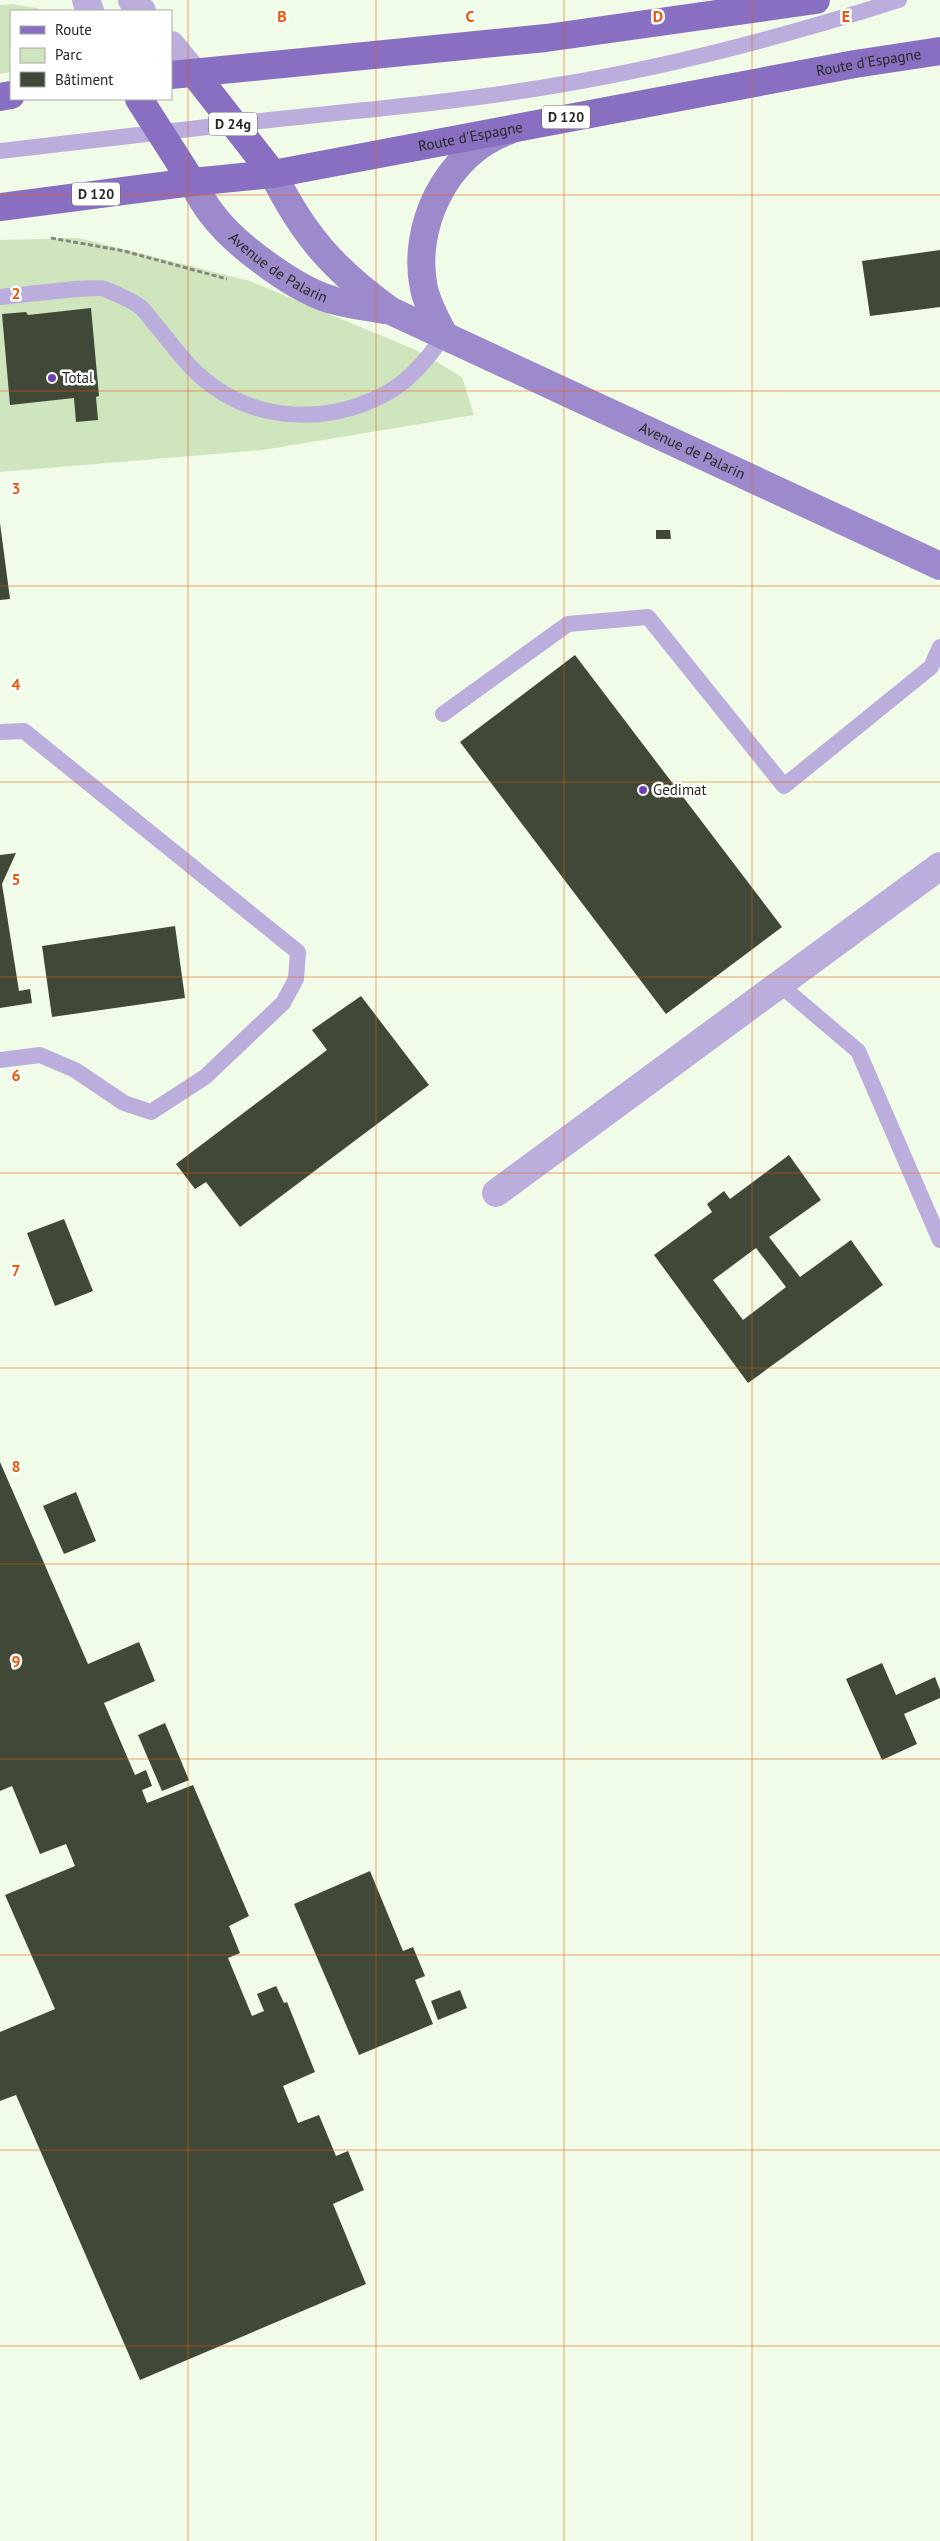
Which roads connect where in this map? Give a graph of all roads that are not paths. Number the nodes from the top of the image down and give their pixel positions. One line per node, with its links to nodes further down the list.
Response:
1 (132, 0): 4 (street)
2 (816, 0): 7 (main road)
3 (900, 0): 9 (lane)
4 (141, 10)
5 (172, 47): 7 (street)
6 (940, 51): 10 (main road, Route d'Espagne / D 120)
7 (183, 74): 9 (main road, D 24g)
8 (140, 100): 11 (main road)
9 (234, 124): 11 (lane); 13 (main road, D 24g)
10 (529, 124): 13 (main road, Route d'Espagne / D 120); 18 (main road)
11 (161, 133): 12 (lane); 14 (main road)
12 (0, 151)
13 (273, 174): 14 (main road, Route d'Espagne / D 120); 17 (main road, Avenue de Palarin / D 24g)
14 (192, 182): 15 (main road, Route d'Espagne / D 120); 17 (main road, Avenue de Palarin / D 24g)
15 (0, 206)
16 (0, 297): 18 (lane)
17 (391, 311): 18 (main road, Avenue de Palarin / D 24g)
18 (444, 335): 19 (main road, Avenue de Palarin / D 24g)
19 (940, 566)
20 (940, 647): 21 (lane)
21 (443, 714)
22 (0, 732): 25 (lane)
23 (940, 866): 24 (street)
24 (780, 984): 26 (street); 27 (lane)
25 (0, 1060)
26 (496, 1193)
27 (940, 1240)

